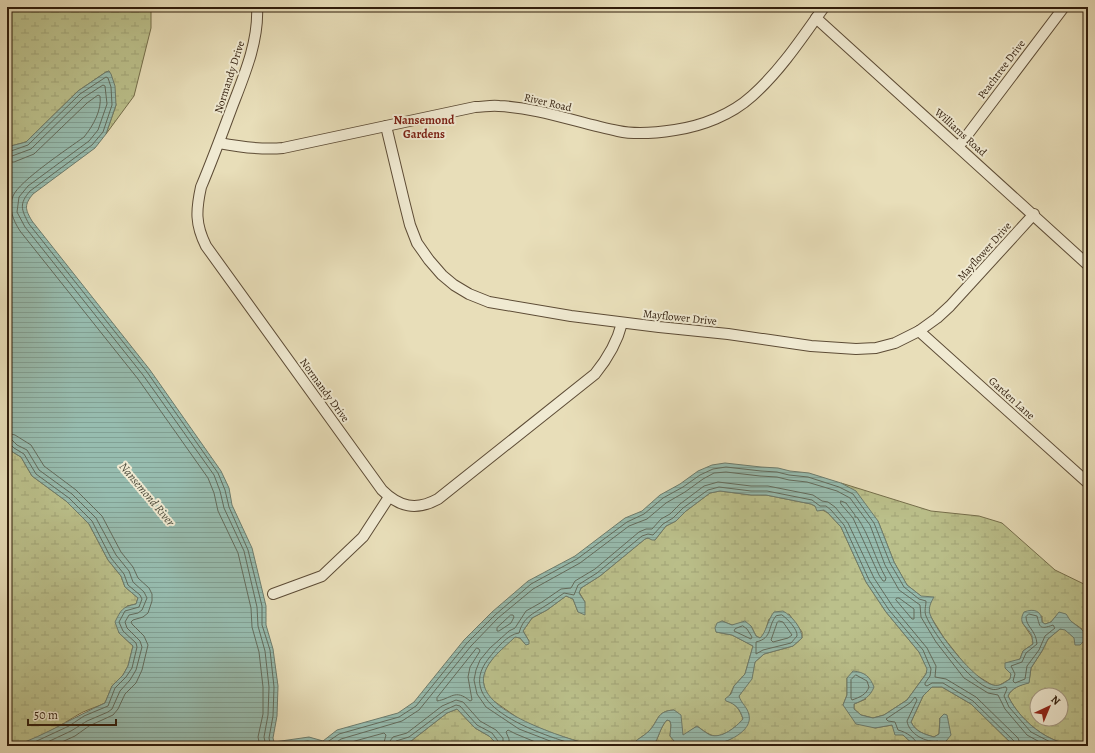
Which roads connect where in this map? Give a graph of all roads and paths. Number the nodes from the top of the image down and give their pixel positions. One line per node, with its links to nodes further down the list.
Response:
1 (256, 7): 6 (street, Normandy Drive)
2 (824, 7): 4 (street, River Road)
3 (1064, 7): 7 (street, Peachtree Drive)
4 (816, 18): 5 (street, River Road); 7 (street, Williams Road)
5 (386, 126): 6 (street, River Road); 10 (street, Mayflower Drive)
6 (218, 143): 13 (street, Normandy Drive)
7 (959, 146): 8 (street, Williams Road)
8 (1034, 214): 9 (street, Williams Road); 11 (street, Mayflower Drive)
9 (1088, 265)
10 (622, 323): 11 (street, Mayflower Drive); 13 (street, Normandy Drive)
11 (918, 331): 12 (street, Garden Lane)
12 (1088, 484)
13 (389, 496): 14 (street)
14 (273, 594)

